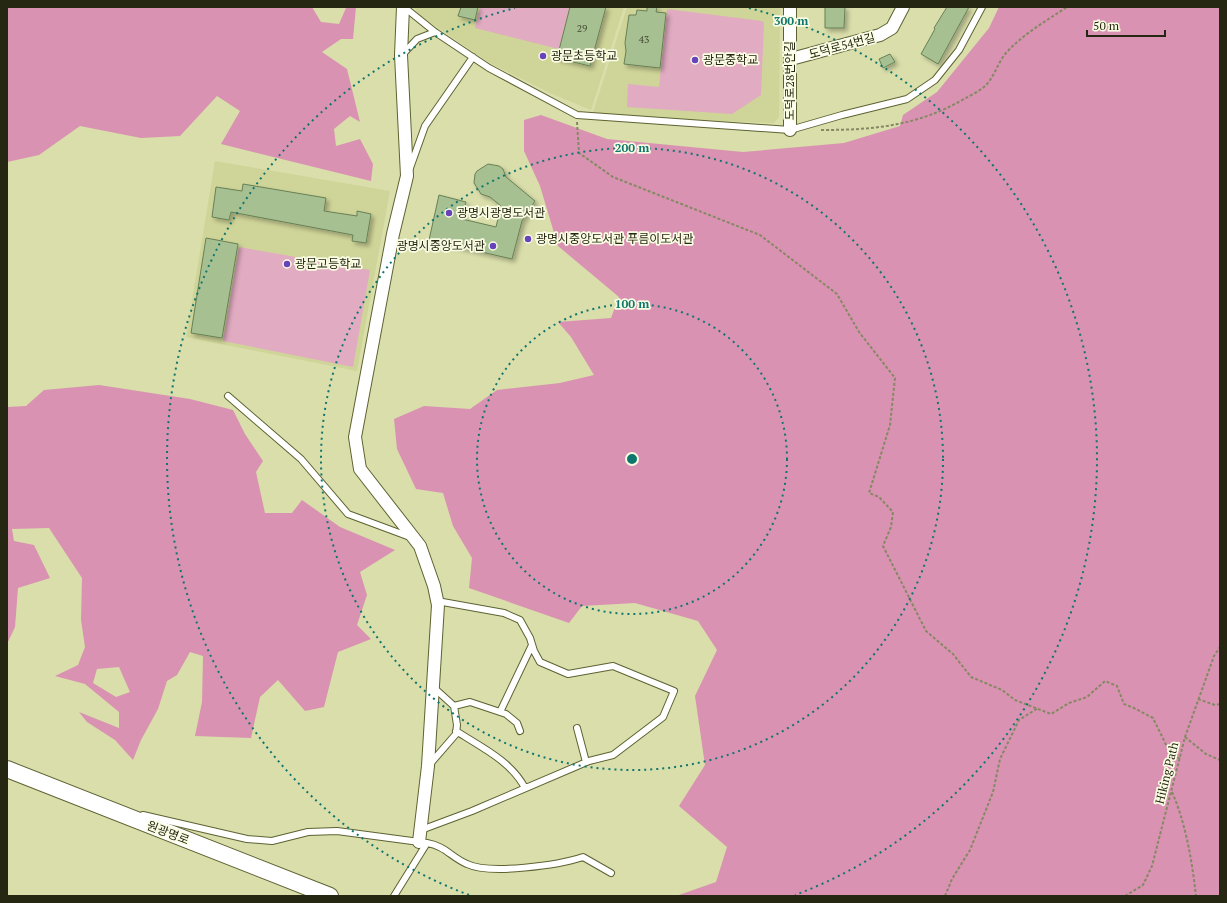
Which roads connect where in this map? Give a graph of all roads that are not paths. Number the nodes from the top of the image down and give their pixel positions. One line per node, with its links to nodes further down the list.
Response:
1 (404, 7): 5 (lane); 6 (street)
2 (790, 7): 8 (street, 도덕로28번안길)
3 (903, 7): 8 (street, 도덕로54번길)
4 (982, 7): 9 (lane)
5 (435, 32): 6 (lane); 7 (lane)
6 (401, 55): 10 (street)
7 (473, 57): 9 (lane); 10 (lane)
8 (791, 59): 9 (street, 도덕로28번안길)
9 (790, 130)
10 (407, 176): 12 (street)
11 (228, 396): 12 (lane)
12 (414, 538): 13 (street)
13 (437, 601): 14 (lane); 15 (street)
14 (532, 645): 17 (lane); 21 (lane)
15 (433, 687): 16 (lane); 22 (street)
16 (454, 706): 17 (lane); 20 (lane)
17 (500, 712): 19 (lane)
18 (577, 728): 21 (lane)
19 (520, 731)
20 (456, 732): 22 (lane); 24 (lane)
21 (586, 762): 24 (lane)
22 (428, 766): 26 (street)
23 (7, 770): 25 (street, 원광명로)
24 (525, 788): 26 (lane)
25 (68, 793): 27 (lane); 29 (street, 원광명로)
26 (421, 830): 27 (street)
27 (423, 843): 28 (lane); 30 (lane)
28 (611, 872)
29 (330, 896)
30 (394, 896)

